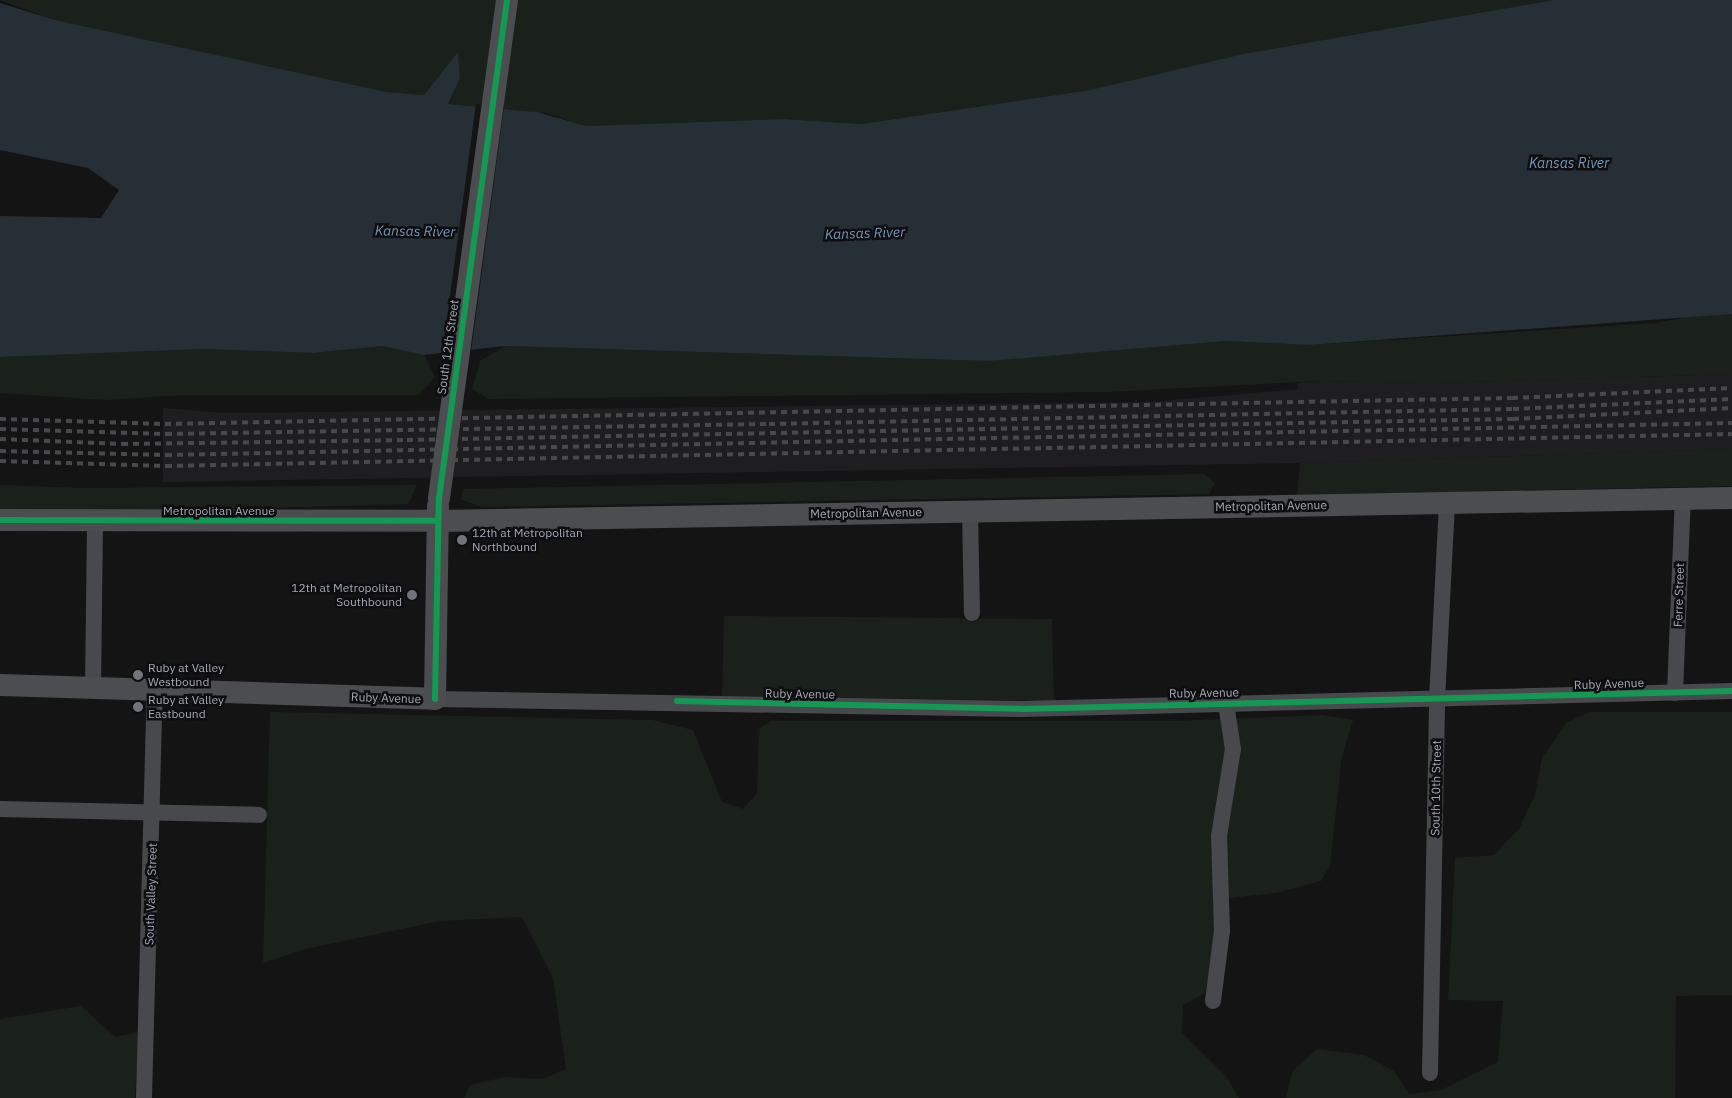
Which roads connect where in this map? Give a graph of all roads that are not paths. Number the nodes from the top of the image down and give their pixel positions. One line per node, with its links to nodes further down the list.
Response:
1 (507, 0): 7 (main road, South 12th Street, bridge)
2 (1682, 498): 3 (main road, Metropolitan Avenue); 4 (main road, Metropolitan Avenue); 14 (street, Ferre Street)
3 (1732, 498)
4 (1447, 503): 5 (main road, Metropolitan Avenue); 16 (street, South 10th Street)
5 (970, 511): 7 (main road, Metropolitan Avenue); 9 (street)
6 (0, 520): 8 (main road, Metropolitan Avenue)
7 (437, 521): 8 (main road, Metropolitan Avenue); 15 (main road, South 12th Street)
8 (95, 523): 11 (street)
9 (972, 613)
10 (0, 685): 11 (main road, Ruby Avenue)
11 (93, 688): 12 (main road, Ruby Avenue)
12 (155, 689): 15 (main road, Ruby Avenue); 19 (street, South Valley Street)
13 (1732, 691): 14 (street, Ruby Avenue)
14 (1675, 693): 16 (street, Ruby Avenue)
15 (435, 700): 17 (street, Ruby Avenue)
16 (1437, 700): 17 (street, Ruby Avenue); 22 (street, South 10th Street)
17 (1226, 704): 21 (street)
18 (0, 808): 19 (street)
19 (154, 813): 20 (street); 23 (street, South Valley Street)
20 (259, 815)
21 (1213, 1001)
22 (1430, 1073)
23 (144, 1098)

